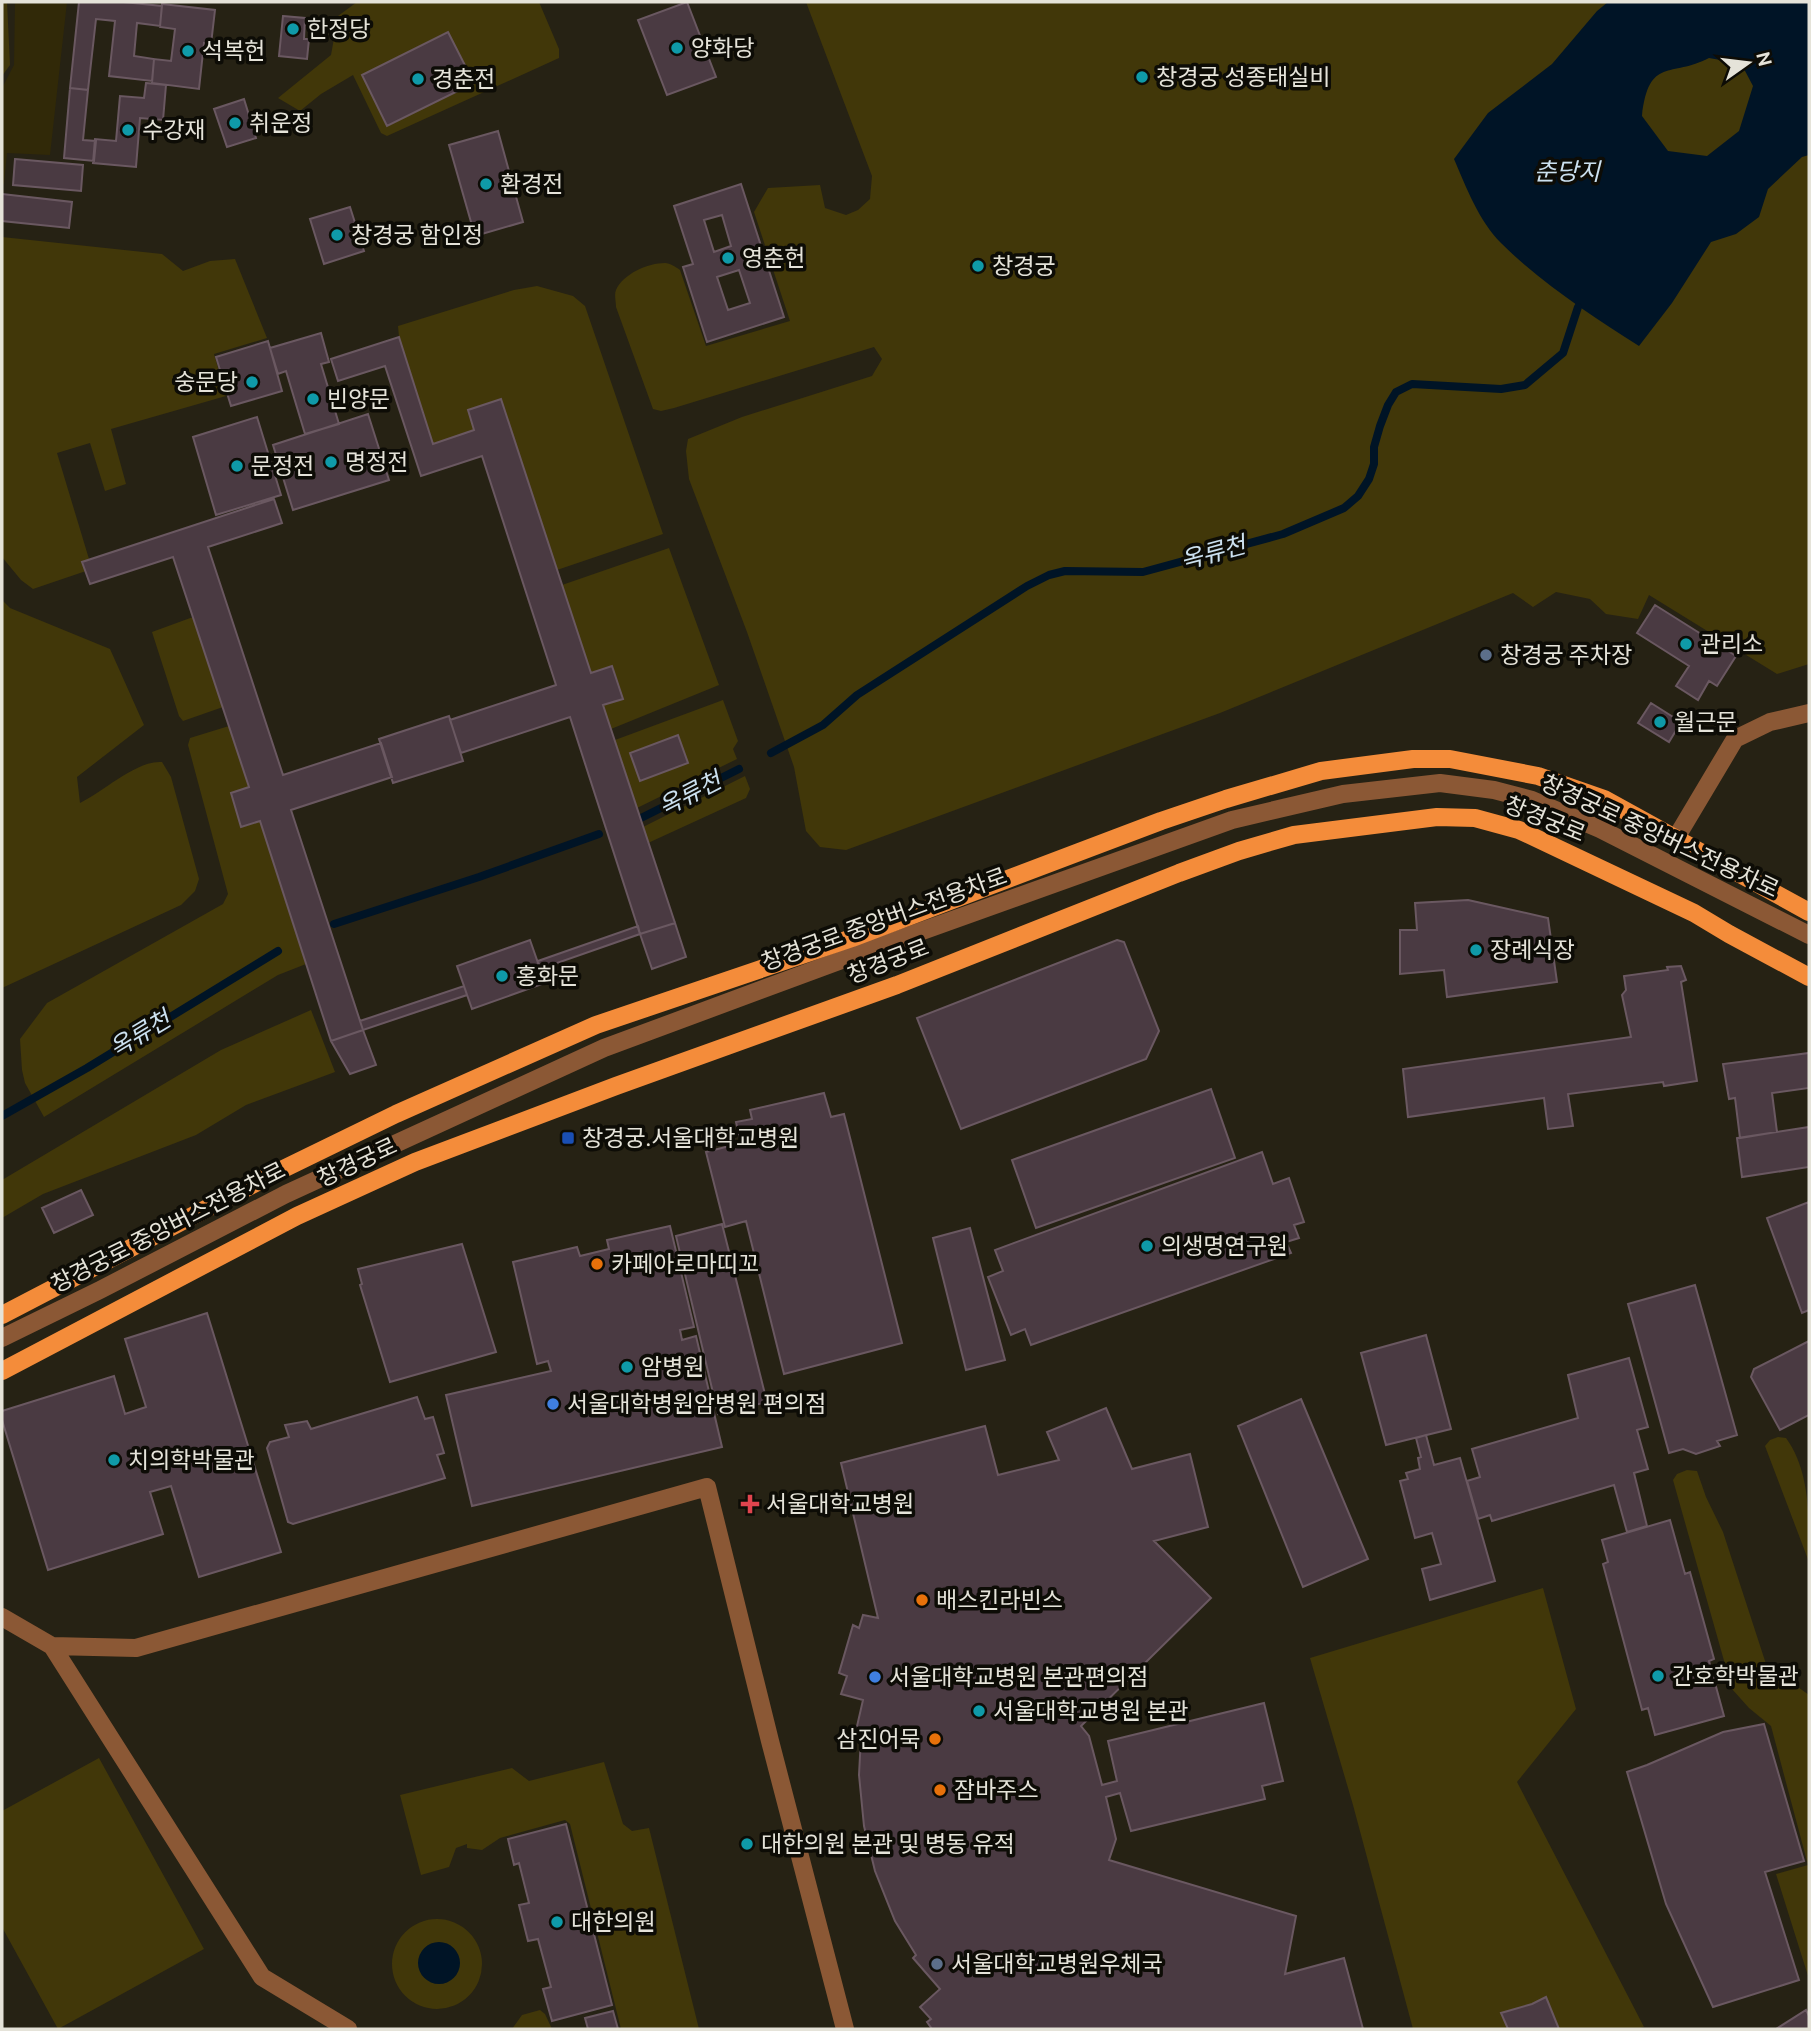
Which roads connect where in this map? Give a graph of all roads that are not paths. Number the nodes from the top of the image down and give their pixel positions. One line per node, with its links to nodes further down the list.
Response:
1 (1809, 713): 2 (lane)
2 (1676, 838): 3 (main road, 창경궁로); 6 (main road, 창경궁로)
3 (1809, 912)
4 (1809, 935): 7 (lane, 창경궁로 중앙버스전용차로)
5 (1809, 977): 8 (main road, 창경궁로)
6 (2, 1315)
7 (2, 1338)
8 (2, 1371)
9 (2, 1617): 10 (lane)
10 (52, 1646): 11 (lane); 12 (lane)
11 (348, 2029)
12 (845, 2029)

